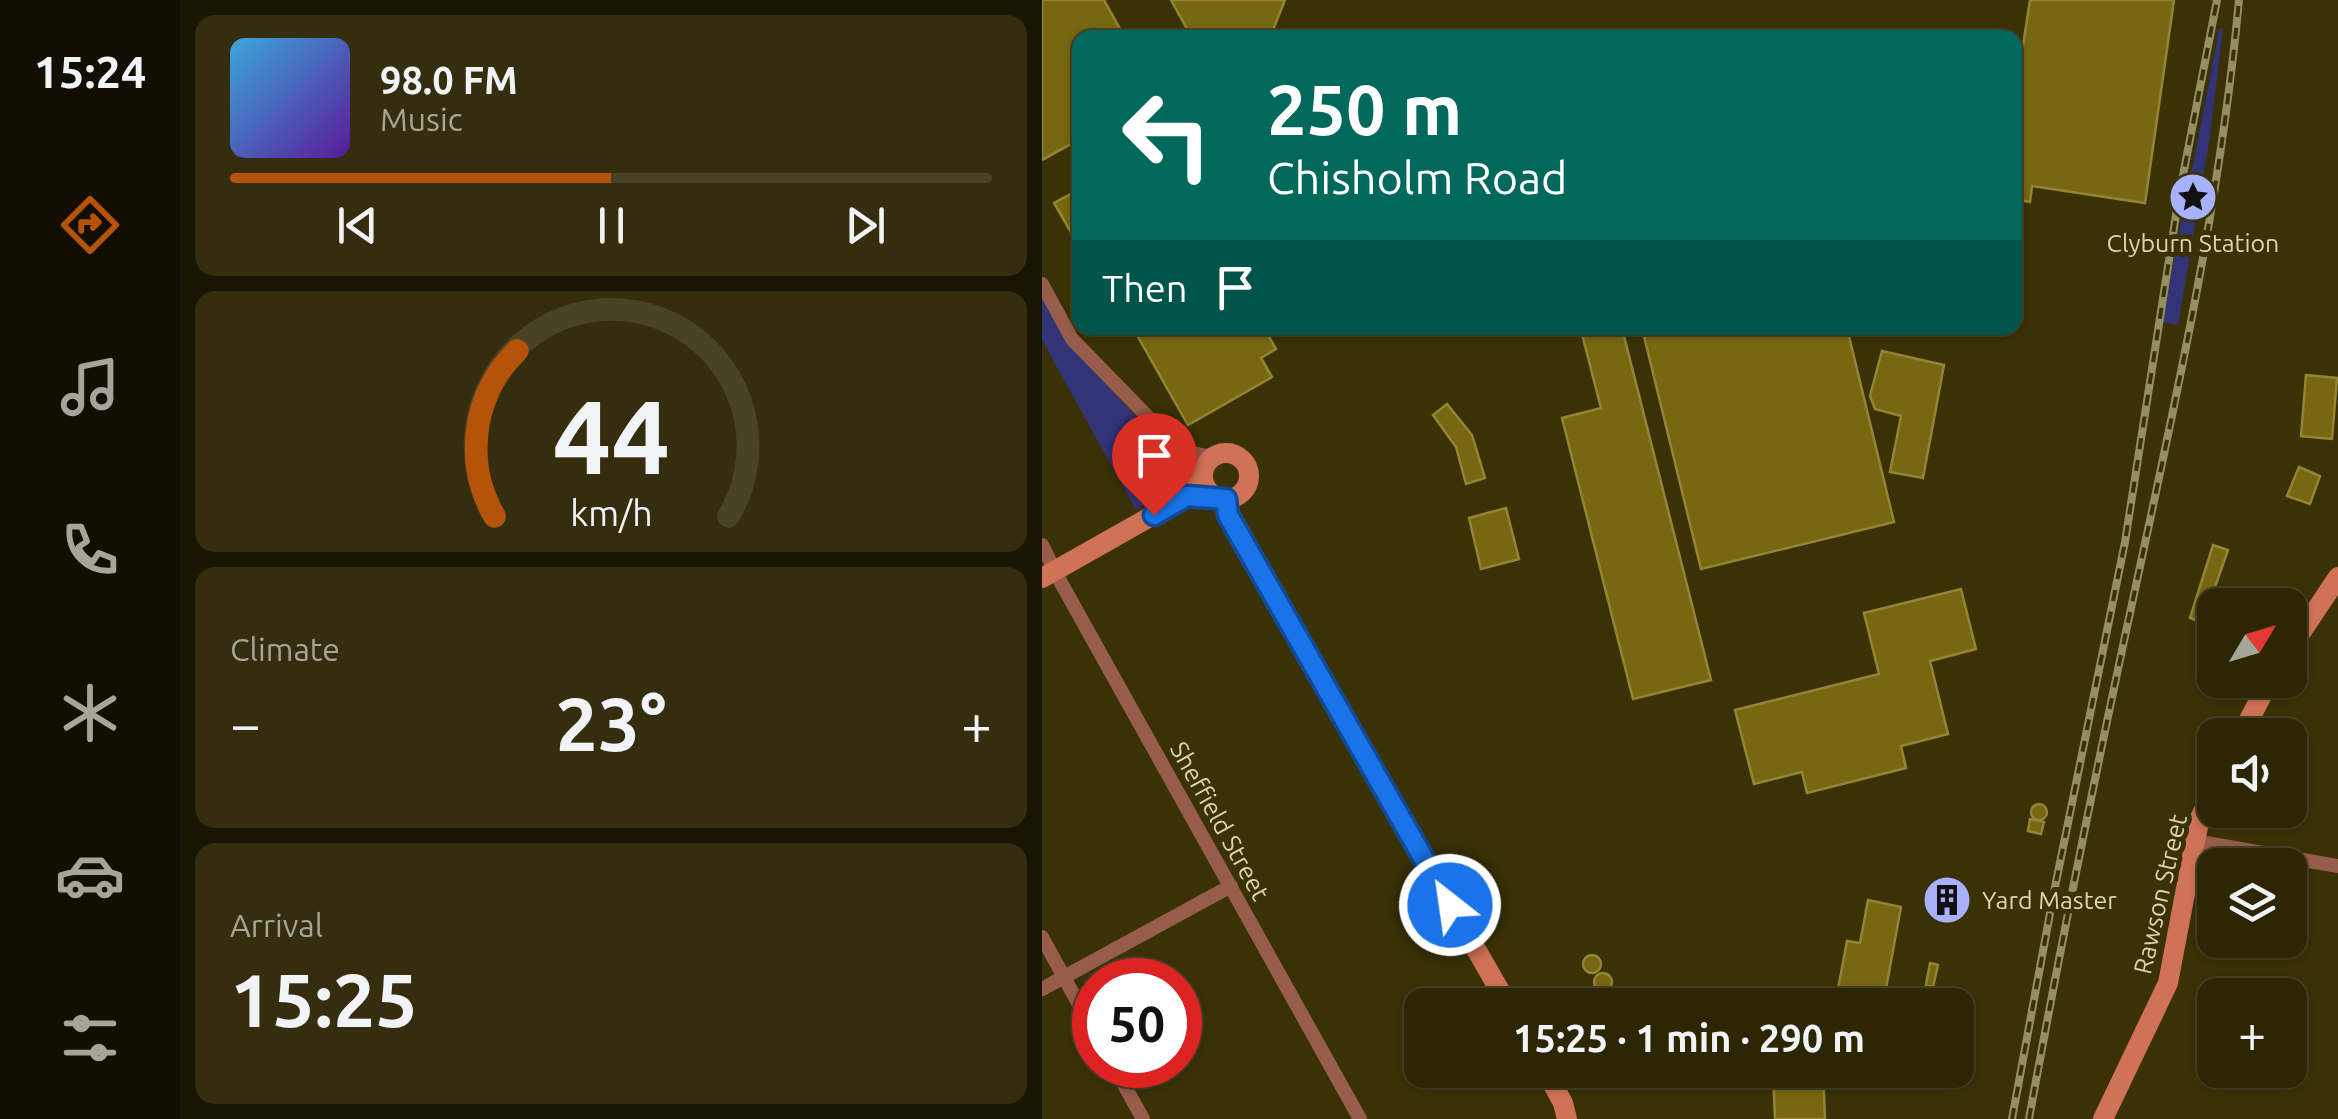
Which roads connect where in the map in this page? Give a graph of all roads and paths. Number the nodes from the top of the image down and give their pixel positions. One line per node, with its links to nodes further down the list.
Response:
1 (1042, 284): 2 (street)
2 (1208, 465): 3 (main road); 4 (main road); 4 (main road)
3 (1187, 496): 4 (main road); 6 (main road)
4 (1228, 497): 15 (main road)
5 (1042, 544): 6 (street, Sheffield Street)
6 (1049, 574): 12 (street, Sheffield Street)
7 (2338, 578): 8 (main road)
8 (2307, 623)
9 (2198, 828): 10 (main road, Rawson Street)
10 (2194, 842): 11 (street); 23 (main road, Rawson Street)
11 (2338, 866)
12 (1231, 886): 14 (street); 21 (street, Sheffield Street)
13 (1042, 937): 14 (street)
14 (1064, 977): 16 (street); 17 (street)
15 (1498, 988)
16 (1042, 989)
17 (1072, 992)
18 (1126, 1088): 20 (street)
19 (1555, 1088): 22 (main road)
20 (1143, 1119)
21 (1360, 1119)
22 (1567, 1119)
23 (2103, 1119)

